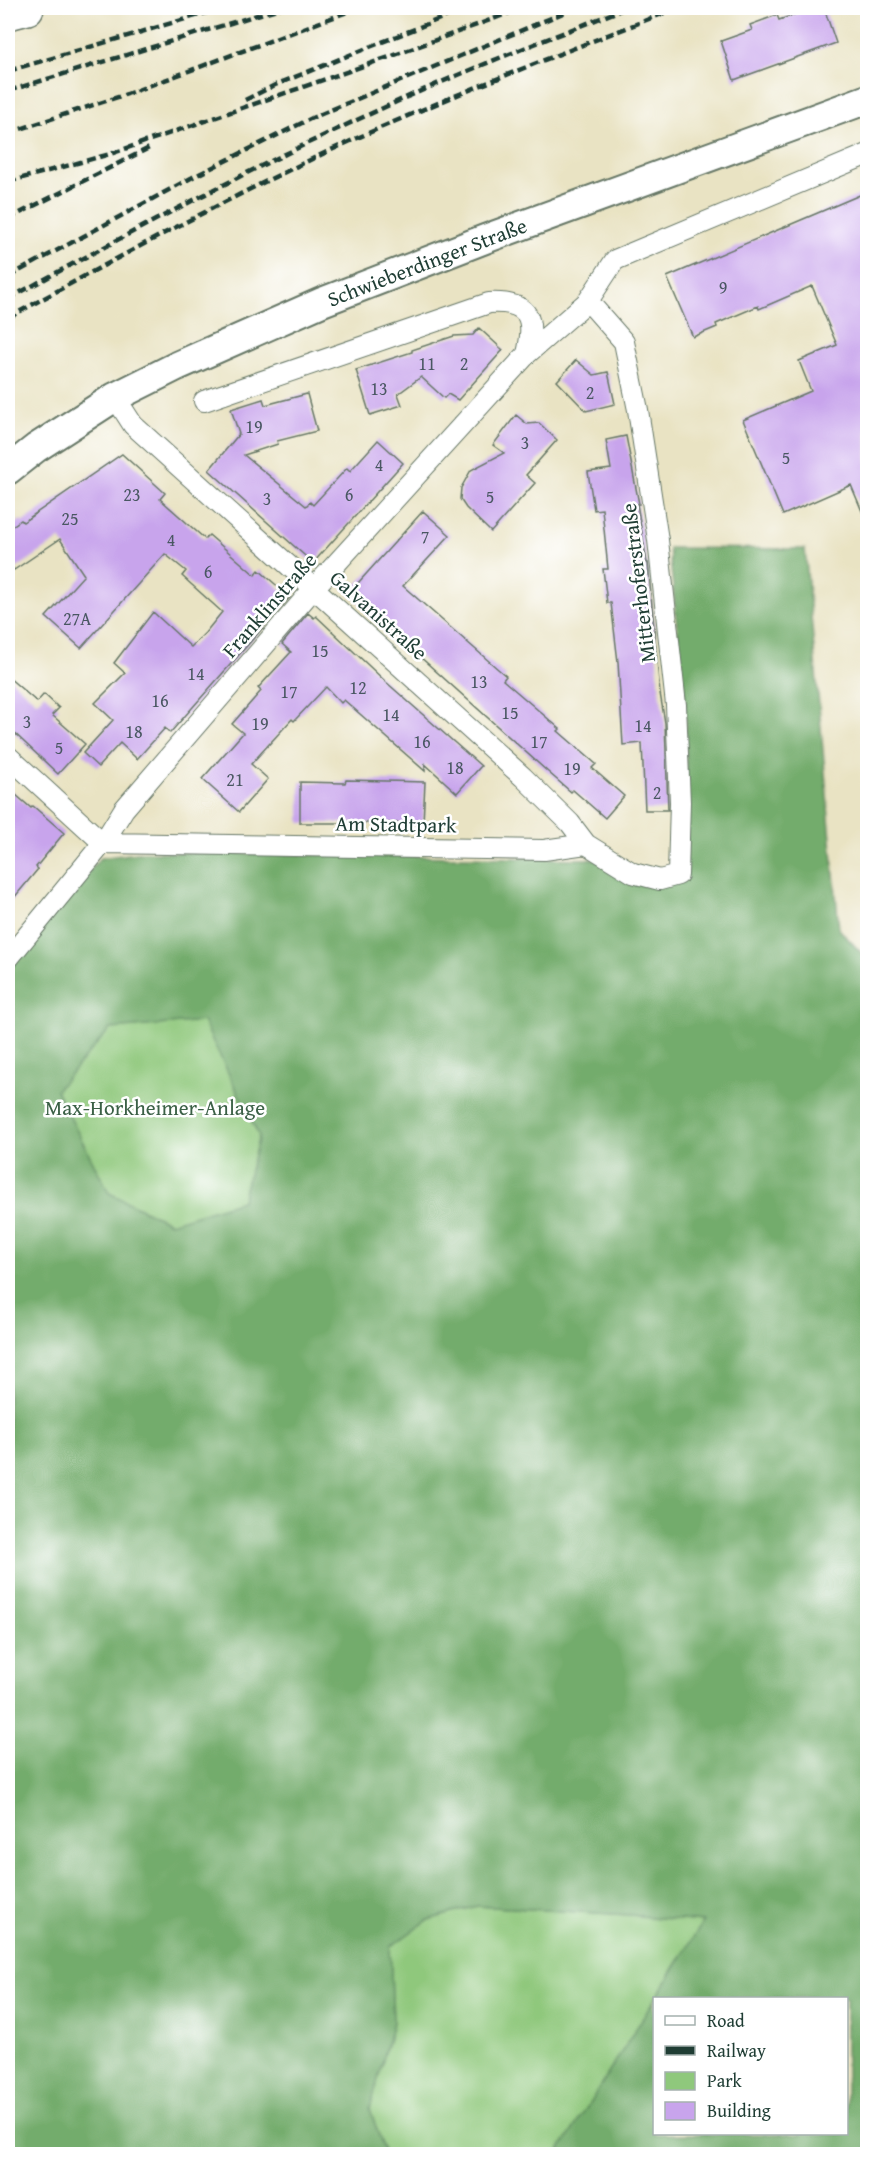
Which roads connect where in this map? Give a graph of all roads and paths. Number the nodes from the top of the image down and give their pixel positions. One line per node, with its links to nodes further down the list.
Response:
1 (27, 8): 2 (highway)
2 (8, 13)
3 (867, 99): 7 (main road, Schwieberdinger Straße)
4 (867, 154): 5 (street)
5 (588, 301): 6 (street, Franklinstraße); 13 (street, Mitterhoferstraße)
6 (527, 354): 8 (street); 10 (street, Franklinstraße)
7 (115, 397): 9 (main road, Schwieberdinger Straße); 10 (street, Galvanistraße)
8 (204, 401)
9 (8, 470)
10 (314, 588): 12 (street, Franklinstraße); 13 (street, Galvanistraße)
11 (8, 756): 12 (street)
12 (103, 843): 13 (street, Am Stadtpark); 14 (street, Franklinstraße)
13 (586, 844)
14 (8, 959)

